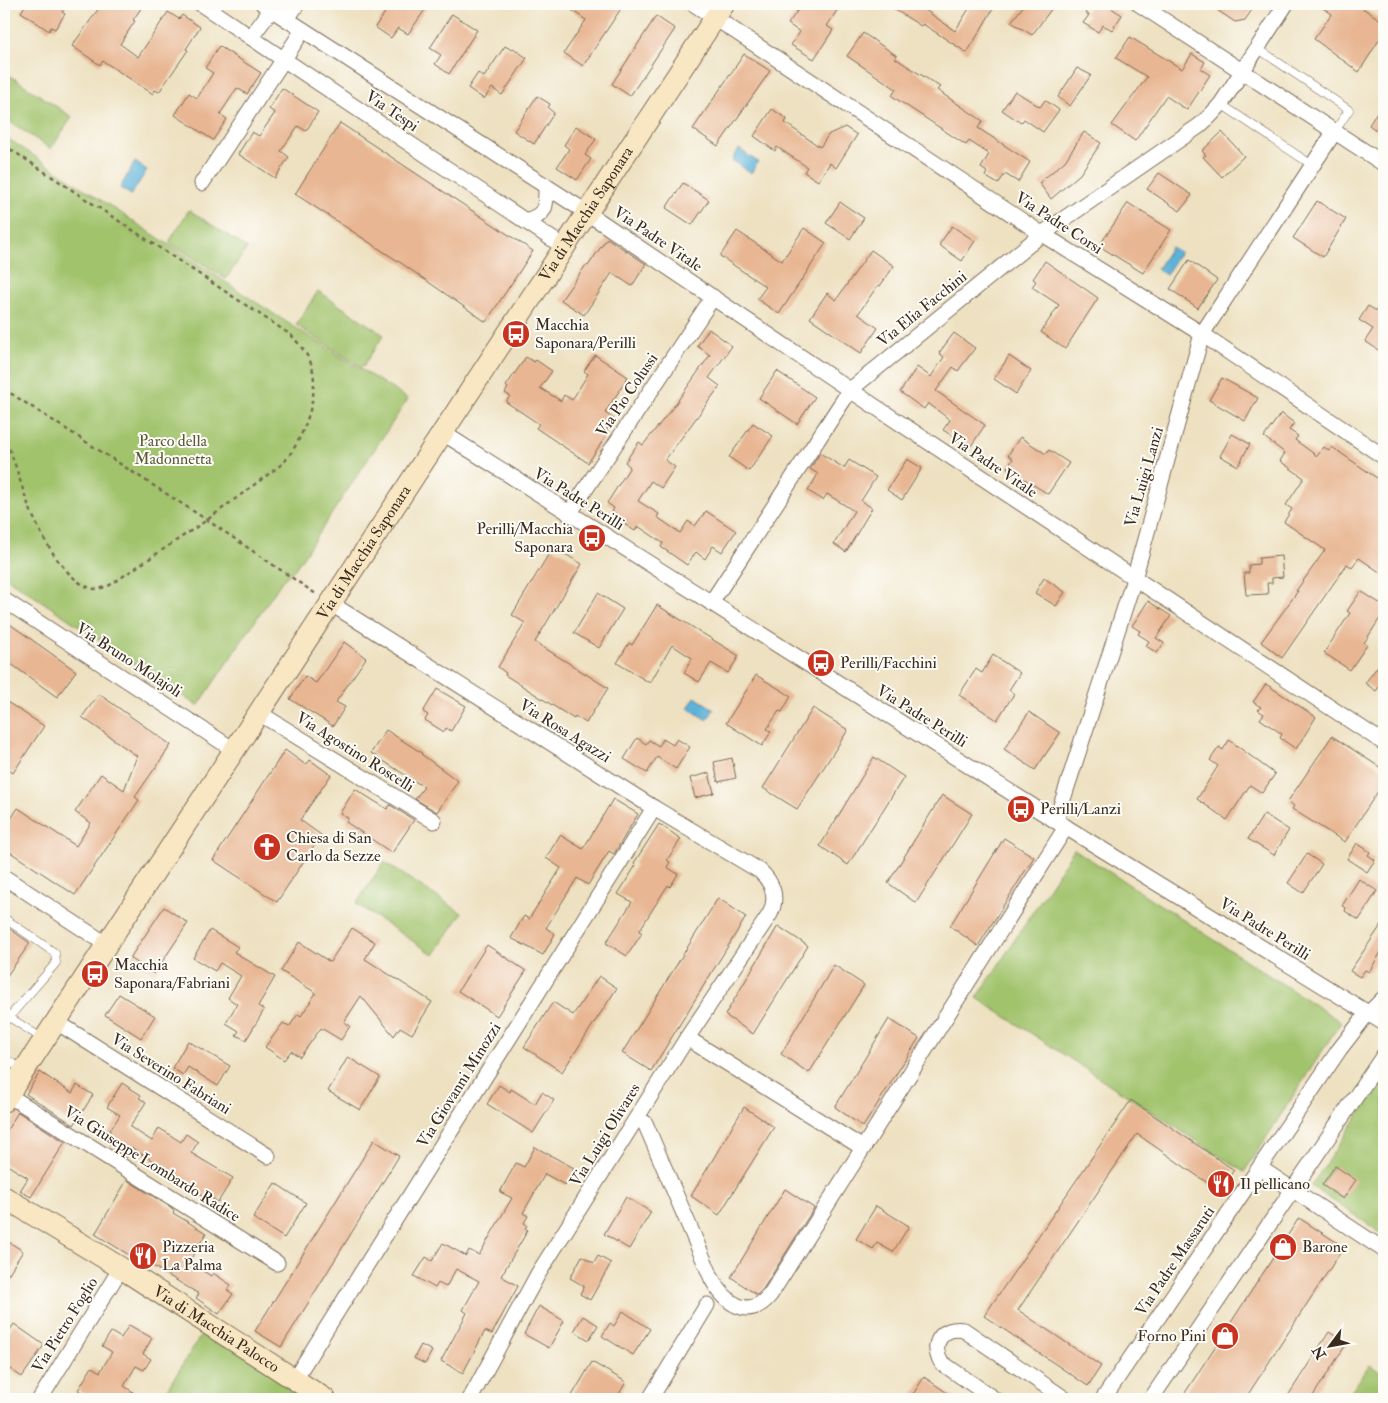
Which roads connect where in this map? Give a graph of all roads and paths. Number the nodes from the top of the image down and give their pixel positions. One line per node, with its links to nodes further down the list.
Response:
1 (201, 4): 10 (street, Via Tespi)
2 (297, 4): 8 (street)
3 (694, 4): 7 (street, Via Padre Corsi)
4 (1139, 4): 13 (street)
5 (1286, 4): 11 (street)
6 (267, 7): 8 (street, Via Tespi); 10 (street)
7 (719, 11): 21 (street, Via di Macchia Saponara); 23 (street, Via Padre Corsi)
8 (287, 19): 9 (street, Via Tespi)
9 (303, 30): 12 (street); 20 (street, Via Tespi)
10 (251, 36): 12 (street, Via Tespi)
11 (1257, 48): 13 (street, Via Elia Facchini); 15 (lane)
12 (284, 59): 19 (street); 22 (street, Via Tespi)
13 (1242, 71): 14 (street, Via Elia Facchini); 15 (street)
14 (1221, 104): 18 (lane); 23 (street, Via Elia Facchini)
15 (1335, 132): 17 (street); 18 (street, Via Luigi Lanzi)
16 (4, 145): 33 (path)
17 (1384, 164)
18 (1312, 165): 26 (street, Via Luigi Lanzi)
19 (202, 183)
20 (546, 186): 21 (street, Via Tespi); 22 (street)
21 (586, 212): 24 (street, Via di Macchia Saponara); 25 (street, Via Padre Vitale)
22 (524, 221): 24 (street, Via Tespi)
23 (1042, 234): 26 (street, Via Padre Corsi); 28 (street, Via Elia Facchini)
24 (564, 247): 29 (street, Via di Macchia Saponara)
25 (713, 297): 28 (street, Via Padre Vitale); 32 (street, Via Pio Colussi)
26 (1202, 334): 31 (street, Via Padre Corsi); 34 (street, Via Luigi Lanzi)
27 (4, 389): 33 (path)
28 (850, 390): 34 (street, Via Padre Vitale); 37 (street, Via Elia Facchini)
29 (443, 433): 32 (street, Via Padre Perilli); 36 (street, Via di Macchia Saponara)
30 (4, 437): 33 (path)
31 (1384, 458)
32 (570, 514): 37 (street, Via Padre Perilli)
33 (207, 520): 36 (path)
34 (1134, 579): 39 (street, Via Padre Vitale); 43 (street, Via Luigi Lanzi)
35 (4, 600): 40 (street, Via Bruno Molajoli)
36 (330, 603): 38 (street, Via di Macchia Saponara); 41 (street, Via Rosa Agazzi)
37 (711, 603): 43 (street, Via Padre Perilli)
38 (259, 713): 40 (street, Via di Macchia Saponara); 42 (street, Via Agostino Roscelli)
39 (1384, 743)
40 (234, 750): 47 (street, Via di Macchia Saponara)
41 (654, 808): 45 (street, Via Rosa Agazzi); 69 (street, Via Giovanni Minozzi)
42 (434, 821)
43 (1061, 824): 49 (street, Via Padre Perilli); 60 (street, Via Luigi Lanzi)
44 (4, 877): 47 (street)
45 (774, 894): 53 (street, Via Luigi Olivares)
46 (4, 918): 50 (lane)
47 (106, 944): 51 (street, Via di Macchia Saponara)
48 (1384, 998): 49 (street, Via Padre Massaruti)
49 (1369, 1013): 52 (street, Via Padre Perilli); 62 (street, Via Padre Massaruti)
50 (6, 1020): 54 (lane)
51 (55, 1021): 54 (street, Via di Macchia Saponara); 61 (street, Via Severino Fabriani)
52 (1384, 1023)
53 (687, 1038): 60 (street); 72 (street, Via Luigi Olivares)
54 (44, 1039): 57 (street, Via di Macchia Saponara)
55 (1384, 1055): 63 (street)
56 (4, 1058): 57 (lane)
57 (24, 1070): 58 (street, Via di Macchia Saponara)
58 (6, 1098): 66 (street, Via Giuseppe Lombardo Radice)
59 (645, 1123): 60 (street, Via Luigi Lanzi)
60 (863, 1148)
61 (268, 1156)
62 (1260, 1168): 63 (street); 76 (street, Via Padre Massaruti)
63 (1293, 1190): 65 (street); 77 (street)
64 (4, 1197): 67 (street, Via di Macchia Palocco)
65 (1384, 1250)
66 (277, 1262)
67 (121, 1268): 69 (street, Via di Macchia Palocco); 70 (street, Via Pietro Foglio)
68 (707, 1305): 73 (street)
69 (294, 1380): 71 (street, Via di Macchia Palocco)
70 (40, 1399)
71 (326, 1399)
72 (470, 1399)
73 (650, 1399)
74 (994, 1399): 75 (street)
75 (1065, 1399)
76 (1103, 1399)
77 (1151, 1399)

